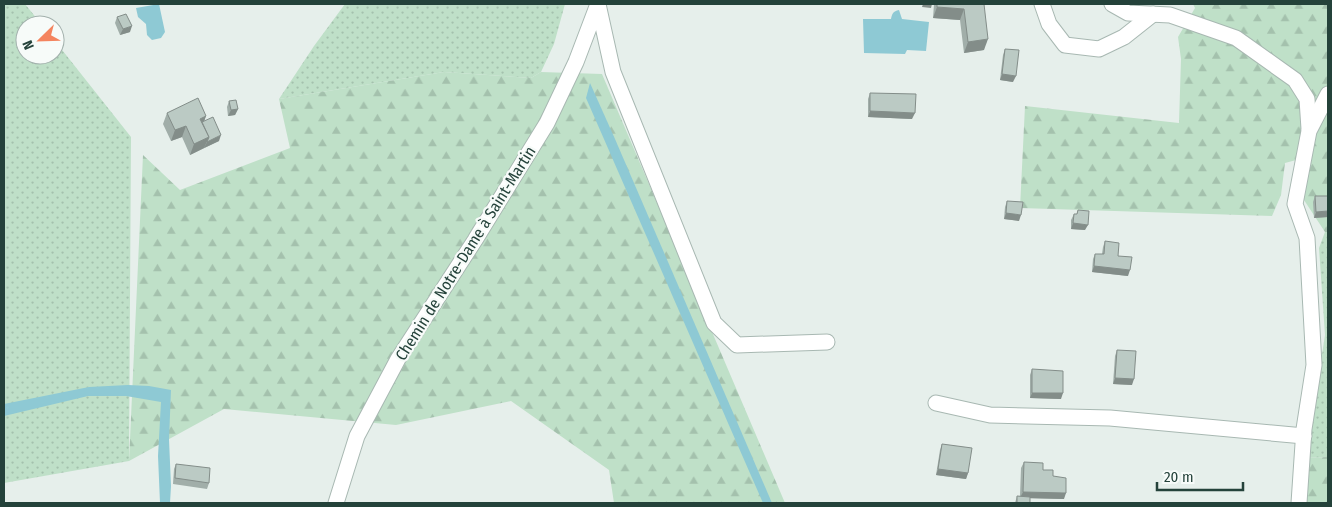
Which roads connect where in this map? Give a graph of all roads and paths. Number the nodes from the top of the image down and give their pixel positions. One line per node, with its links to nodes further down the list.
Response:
1 (598, 4): 7 (street); 10 (street, Chemin de Notre-Dame à Saint-Martin)
2 (1042, 4): 4 (street)
3 (1112, 4): 4 (street)
4 (1153, 14): 6 (street)
5 (1328, 94): 6 (street)
6 (1309, 131): 9 (street)
7 (827, 342)
8 (936, 404): 9 (street)
9 (1304, 436): 11 (street)
10 (336, 503)
11 (1299, 503)

